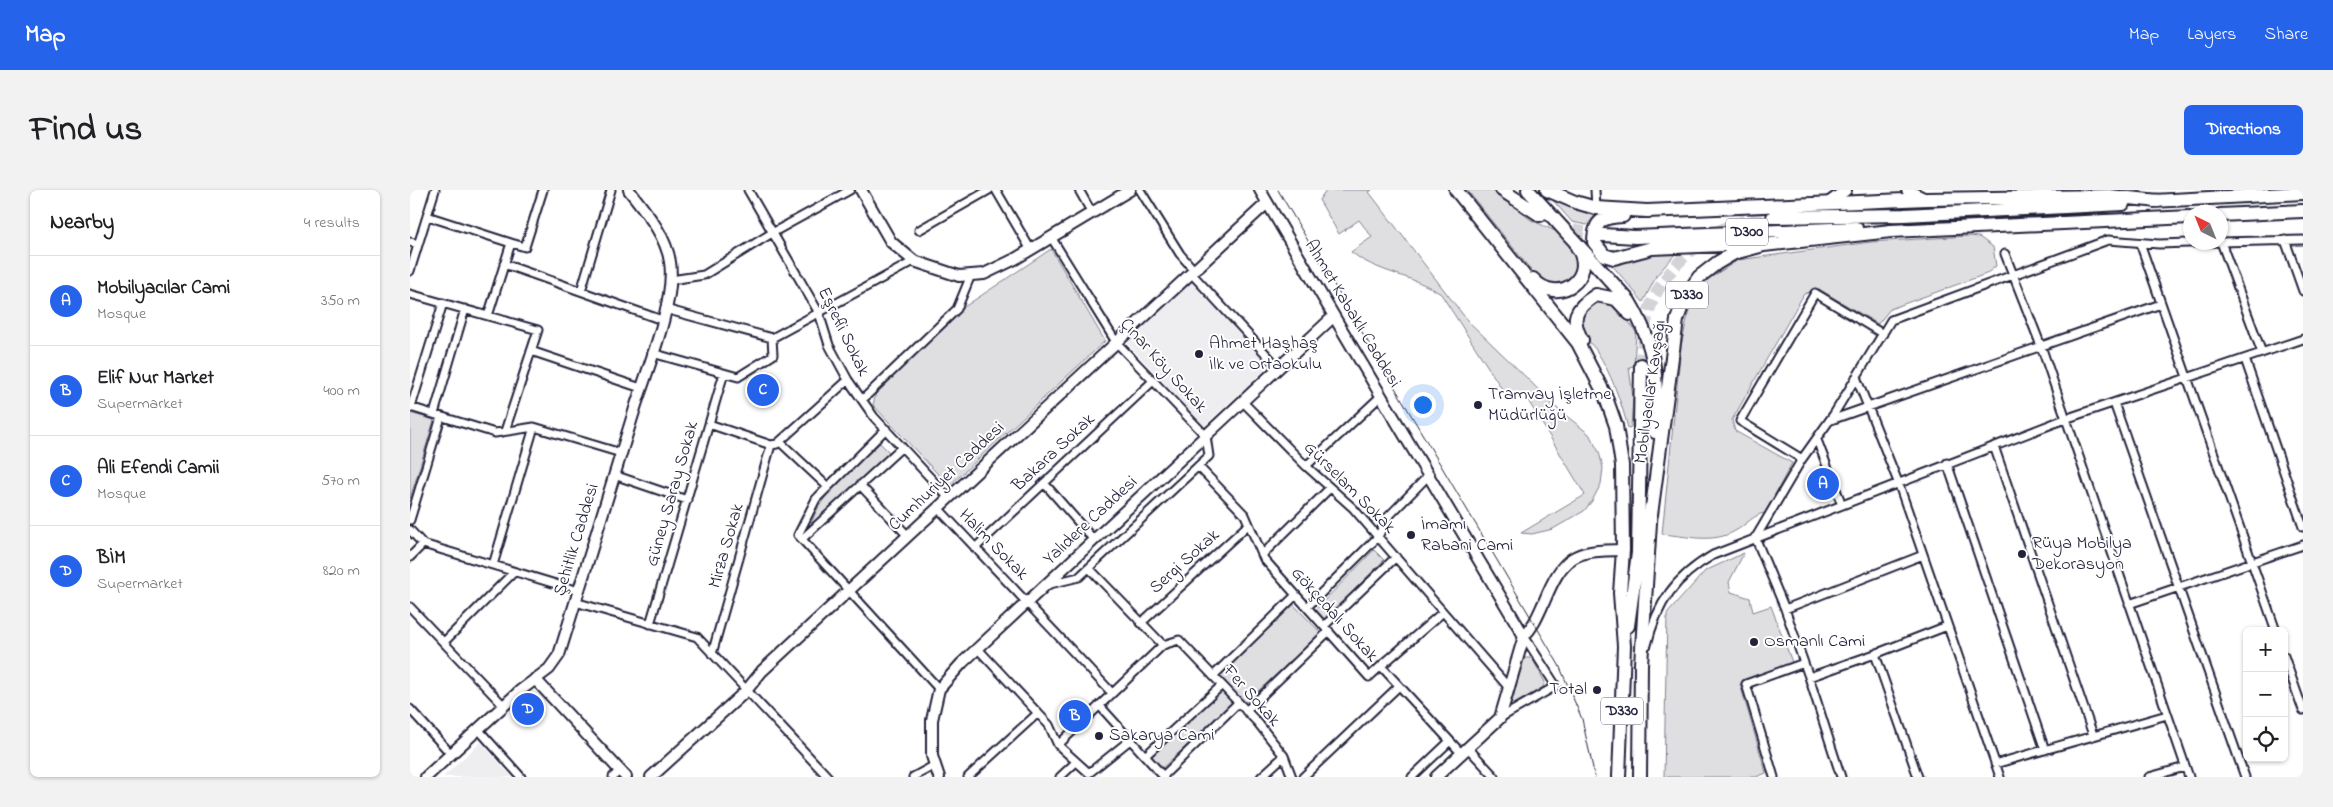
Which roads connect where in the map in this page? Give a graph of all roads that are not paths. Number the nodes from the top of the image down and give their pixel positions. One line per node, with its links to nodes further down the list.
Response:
1 (435, 190): 30 (street)
2 (542, 190): 47 (street)
3 (611, 190): 63 (street)
4 (629, 190): 61 (street, Şehitlik Caddesi)
5 (748, 190): 38 (street, Eşrefli Sokak)
6 (850, 190): 38 (street)
7 (861, 190): 54 (street)
8 (989, 190): 36 (street)
9 (996, 190): 51 (street)
10 (1079, 190): 29 (street)
11 (1130, 190): 29 (street)
12 (1140, 190): 57 (street)
13 (1260, 190): 24 (street, Ahmet Kabaklı Caddesi)
14 (1456, 190): 50 (highway, Mobilyacılar Kavşağı)
15 (1502, 190): 31 (highway)
16 (1528, 190): 33 (highway, Mobilyacılar Kavşağı)
17 (1547, 190): 26 (highway, D300)
18 (1595, 190): 26 (street)
19 (1846, 190): 25 (street)
20 (1907, 190): 22 (street)
21 (2303, 193): 23 (highway)
22 (1927, 199): 23 (highway, D300); 25 (highway, D300)
23 (2159, 201): 34 (highway)
24 (1267, 202): 57 (street, Cumhuriyet Caddesi); 71 (street, Ahmet Kabaklı Caddesi)
25 (1827, 203): 27 (highway, D300)
26 (1596, 208): 27 (highway, D300)
27 (1647, 211): 44 (highway)
28 (2303, 211): 32 (highway)
29 (1092, 213): 40 (street)
30 (427, 216): 47 (street); 49 (street)
31 (1540, 216)
32 (2228, 216)
33 (1554, 217): 50 (highway); 74 (highway, Mobilyacılar Kavşağı)
34 (1773, 217)
35 (2183, 217): 37 (highway, D330)
36 (919, 230)
37 (1891, 231): 39 (highway, D300); 44 (highway, Mobilyacılar Kavşağı / D330)
38 (772, 233): 61 (street); 69 (street, Eşrefli Sokak)
39 (1603, 235)
40 (1051, 238): 51 (street); 77 (street, Çınar Köy Sokak)
41 (2285, 240): 42 (street); 46 (street); 58 (street)
42 (2303, 240)
43 (410, 242): 49 (street)
44 (1796, 242): 127 (highway, Mobilyacılar Kavşağı / D330)
45 (2183, 242): 48 (street)
46 (2228, 242)
47 (511, 243): 55 (street)
48 (2140, 243): 60 (street); 66 (street)
49 (418, 244): 56 (street)
50 (1501, 247): 87 (highway, Mobilyacılar Kavşağı)
51 (1030, 250): 59 (street)
52 (2223, 250): 81 (street)
53 (2005, 254): 60 (street)
54 (914, 261): 59 (street); 69 (street)
55 (504, 264): 63 (street); 70 (street)
56 (410, 270)
57 (1192, 272): 77 (street, Cumhuriyet Caddesi); 84 (street)
58 (2300, 274): 62 (street)
59 (971, 275): 93 (street)
60 (2013, 275): 73 (street); 78 (street)
61 (671, 280): 68 (street, Şehitlik Caddesi)
62 (2303, 291)
63 (581, 292): 72 (street)
64 (410, 294): 65 (street)
65 (443, 303): 67 (street); 96 (street)
66 (2161, 304): 78 (street); 88 (street)
67 (465, 309): 70 (street); 98 (street)
68 (665, 309): 72 (street, Şehitlik Caddesi); 75 (street)
69 (819, 313): 75 (street); 89 (street, Eşrefli Sokak)
70 (488, 316): 79 (street)
71 (1333, 317): 84 (street, Yalıdere Caddesi); 92 (street, Ahmet Kabaklı Caddesi)
72 (662, 320): 80 (street, Şehitlik Caddesi)
73 (1883, 334): 86 (street); 112 (street)
74 (1646, 336): 87 (highway); 127 (highway, Mobilyacılar Kavşağı)
75 (772, 338): 85 (street)
76 (2303, 339): 81 (street)
77 (1116, 342): 90 (street, Çınar Köy Sokak); 123 (street, Cumhuriyet Caddesi)
78 (2041, 346): 97 (street); 99 (street)
79 (531, 351): 91 (street); 104 (street)
80 (652, 353): 85 (street); 91 (street, Şehitlik Caddesi)
81 (2262, 353): 82 (street)
82 (2245, 359): 88 (street); 130 (street)
83 (1641, 366): 168 (highway, Mobilyacılar Kavşağı / D330)
84 (1279, 368): 94 (street, Yalıdere Caddesi)
85 (724, 373): 101 (street, Güney Saray Sokak)
86 (1856, 377): 97 (street); 100 (street)
87 (1597, 378): 140 (highway, Mobilyacılar Kavşağı)
88 (2187, 379): 95 (street); 145 (street)
89 (848, 380): 93 (street, Eşrefli Sokak); 107 (street)
90 (1153, 381): 105 (street, Çınar Köy Sokak); 119 (street, Bakara Sokak)
91 (641, 388): 111 (street, Şehitlik Caddesi)
92 (1382, 395): 115 (street); 117 (street, Ahmet Kabaklı Caddesi)
93 (862, 400): 103 (street, Eşrefli Sokak)
94 (1242, 402): 105 (street, Yalıdere Caddesi); 115 (street, Gürselam Sokak)
95 (2114, 403): 99 (street); 150 (street)
96 (410, 407): 98 (street)
97 (1868, 408): 100 (street); 118 (street)
98 (438, 416): 104 (street); 128 (street)
99 (2066, 419): 109 (street); 155 (street)
100 (1830, 420): 106 (street)
101 (709, 424): 108 (street); 124 (street, Güney Saray Sokak)
102 (534, 427): 104 (street); 111 (street); 146 (street)
103 (886, 429): 110 (street, Eşrefli Sokak); 121 (street)
104 (505, 431)
105 (1206, 436): 114 (street); 136 (street, Yalıdere Caddesi)
106 (1818, 440): 112 (street); 125 (street)
107 (780, 442): 108 (street); 121 (street)
108 (771, 446): 170 (street, Mirza Sokak)
109 (1994, 446): 113 (street); 195 (street)
110 (902, 447): 120 (street); 123 (street, Eşrefli Sokak)
111 (621, 453): 116 (street, Şehitlik Caddesi)
112 (1802, 459): 134 (street)
113 (1947, 464): 118 (street); 199 (street)
114 (1198, 466): 129 (street, Gökçedalı Sokak); 147 (street)
115 (1306, 466): 122 (street, Gürselam Sokak)
116 (614, 475): 124 (street); 153 (street, Şehitlik Caddesi)
117 (1429, 475): 133 (street); 165 (street, Ahmet Kabaklı Caddesi)
118 (1898, 482): 125 (street); 142 (street)
119 (1044, 484): 136 (street); 139 (street, Bakara Sokak)
120 (860, 485): 132 (street); 135 (street)
121 (828, 487): 135 (street)
122 (1330, 488): 133 (street, Gürselam Sokak); 141 (street)
123 (949, 498): 126 (street, Cumhuriyet Caddesi)
124 (687, 500): 161 (street, Güney Saray Sokak)
125 (1842, 505): 134 (street)
126 (938, 508): 132 (street, Cumhuriyet Caddesi); 139 (street, Halim Sokak)
127 (1651, 515): 173 (highway, D330)
128 (410, 520)
129 (1249, 524): 141 (street, Gökçedalı Sokak); 160 (street, Sergi Sokak)
130 (2303, 527)
131 (410, 530): 137 (street)
132 (908, 536): 151 (street, Cumhuriyet Caddesi)
133 (1378, 537): 144 (street, Gürselam Sokak); 157 (street)
134 (1756, 537): 158 (street); 173 (street)
135 (802, 539): 151 (street)
136 (1094, 540): 149 (street, Yalıdere Caddesi)
137 (423, 544): 143 (street); 146 (street)
138 (2303, 545): 145 (street)
139 (975, 548): 154 (street, Halim Sokak)
140 (1624, 550): 165 (street); 168 (highway, Mobilyacılar Kavşağı)
141 (1262, 555): 152 (street, Gökçedalı Sokak)
142 (1923, 555): 158 (street); 162 (street)
143 (410, 557)
144 (1396, 557): 159 (street, Gürselam Sokak); 164 (street)
145 (2252, 563): 150 (street); 163 (street)
146 (492, 565): 148 (street)
147 (1089, 568): 149 (street); 160 (street)
148 (514, 572): 153 (street); 166 (street)
149 (1046, 585): 154 (street, Yalıdere Caddesi)
150 (2179, 589): 155 (street); 234 (street)
151 (848, 591): 182 (street); 183 (street, Cumhuriyet Caddesi)
152 (1296, 595): 157 (street, Gökçedalı Sokak); 176 (street)
153 (577, 596): 161 (street); 178 (street, Şehitlik Caddesi)
154 (1027, 602): 169 (street, Yalıdere Caddesi); 184 (street, Halim Sokak)
155 (2129, 604): 192 (street)
156 (410, 607): 166 (street)
157 (1307, 607): 164 (street, Gökçedalı Sokak)
158 (1785, 609): 172 (street)
159 (1443, 612): 174 (street); 181 (street, Gürselam Sokak)
160 (1141, 623): 167 (street)
161 (650, 624): 170 (street)
162 (1948, 626): 171 (street); 206 (street)
163 (2275, 627)
164 (1326, 629): 174 (street, Gökçedalı Sokak); 190 (street)
165 (1524, 636): 181 (street); 193 (street)
166 (444, 642): 186 (street)
167 (1162, 645): 176 (street, Fer Sokak); 184 (street)
168 (1624, 646): 225 (highway, D330)
169 (978, 648): 182 (street, Yalıdere Caddesi); 191 (street)
170 (712, 654): 183 (street)
171 (1875, 654): 177 (street); 230 (street)
172 (1804, 663): 177 (street); 228 (street)
173 (1641, 664): 204 (highway, D330)
174 (1381, 666): 180 (street, Gökçedalı Sokak)
175 (2288, 667): 189 (street)
176 (1212, 676): 179 (street, Fer Sokak)
177 (1809, 678): 229 (street)
178 (535, 680): 186 (street, Şehitlik Caddesi); 209 (street)
179 (1222, 686): 185 (street, Fer Sokak); 202 (street)
180 (1399, 686): 197 (street, Gökçedalı Sokak); 221 (street)
181 (1509, 688): 193 (street)
182 (939, 689): 207 (street)
183 (746, 691): 213 (street, Cumhuriyet Caddesi); 214 (street)
184 (1112, 693): 187 (street)
185 (1238, 703): 190 (street, Fer Sokak); 210 (street)
186 (504, 706): 194 (street, Şehitlik Caddesi)
187 (1099, 706): 196 (street); 198 (street)
188 (410, 709): 201 (street)
189 (2303, 710)
190 (1246, 711): 203 (street, Fer Sokak)
191 (1038, 713): 198 (street); 217 (street)
192 (2168, 715): 195 (street); 208 (street)
193 (1500, 718): 200 (street)
194 (478, 729): 201 (street, Şehitlik Caddesi); 212 (street)
195 (2093, 735): 199 (street)
196 (1130, 740): 202 (street); 205 (street)
197 (1450, 741): 200 (street, Gökçedalı Sokak); 222 (street)
198 (1058, 745): 205 (street)
199 (2045, 750): 206 (street)
200 (1465, 751): 223 (street); 224 (street, Gökçedalı Sokak)
201 (451, 754): 211 (street, Şehitlik Caddesi)
202 (1145, 756): 210 (street)
203 (1284, 756): 219 (street); 220 (street, Fer Sokak)
204 (1640, 759): 226 (highway, D330); 227 (highway)
205 (1076, 762): 218 (street)
206 (1995, 764): 231 (street)
207 (935, 765): 215 (street); 216 (street)
208 (2185, 768): 232 (street); 233 (street)
209 (620, 775)
210 (1163, 776)
211 (426, 777)
212 (521, 777)
213 (651, 777)
214 (828, 777)
215 (913, 777)
216 (939, 777)
217 (968, 777)
218 (1060, 777)
219 (1260, 777)
220 (1292, 777)
221 (1303, 777)
222 (1412, 777)
223 (1436, 777)
224 (1495, 777)
225 (1620, 777)
226 (1640, 777)
227 (1644, 777)
228 (1775, 777)
229 (1841, 777)
230 (1918, 777)
231 (2000, 777)
232 (2148, 777)
233 (2189, 777)
234 (2245, 777)

